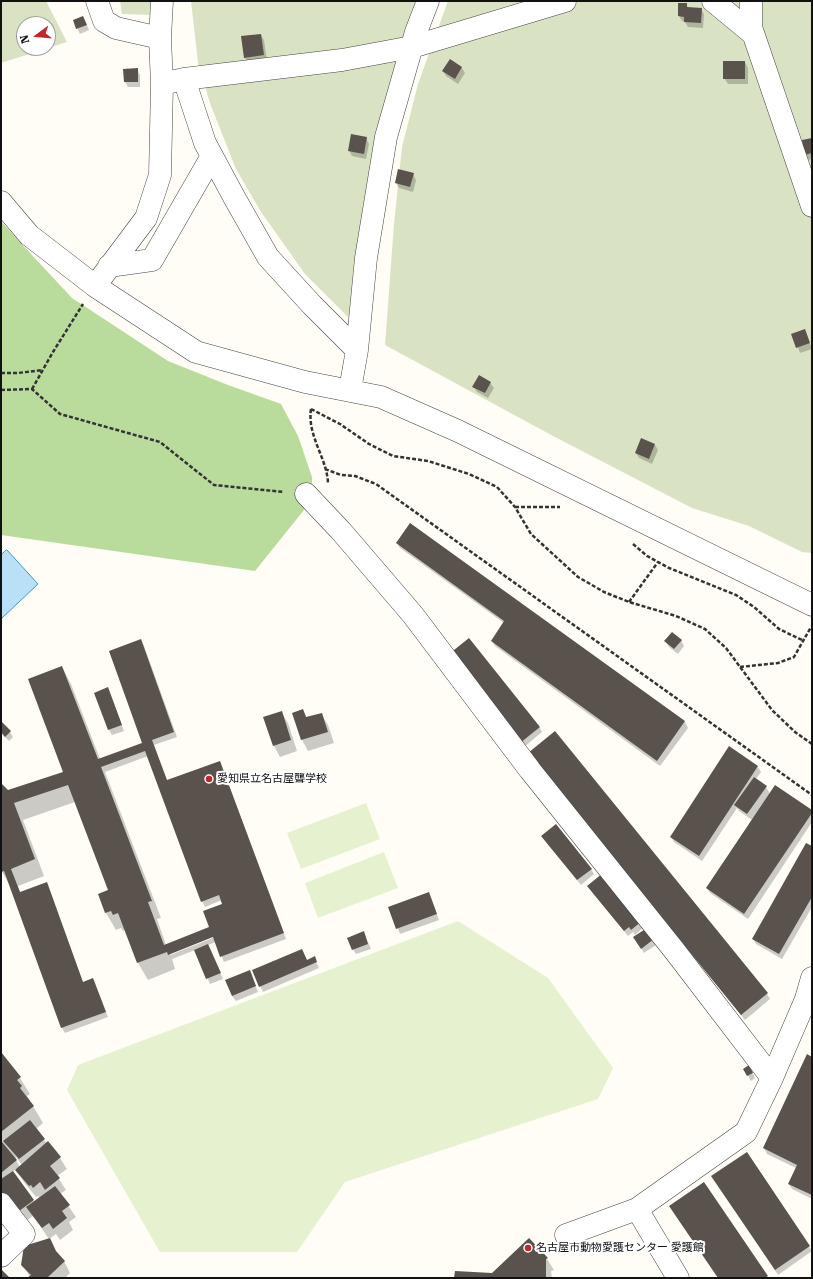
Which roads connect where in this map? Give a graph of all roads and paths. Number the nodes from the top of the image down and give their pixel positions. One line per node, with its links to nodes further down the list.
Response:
1 (96, 1): 8 (street)
2 (162, 1): 8 (street)
3 (428, 1): 9 (street)
4 (565, 1): 9 (street)
5 (713, 1): 7 (street)
6 (751, 1): 7 (street)
7 (754, 34): 14 (street)
8 (160, 38): 11 (street)
9 (412, 47): 10 (street); 17 (street)
10 (184, 79): 11 (street); 12 (street)
11 (162, 84): 15 (street)
12 (212, 156): 15 (street); 17 (street)
13 (1, 202): 16 (street)
14 (812, 206)
15 (109, 266): 16 (street)
16 (94, 286): 18 (path); 22 (street)
17 (357, 350): 22 (street)
18 (43, 370): 19 (path); 20 (path)
19 (1, 373)
20 (32, 389): 21 (path); 24 (path)
21 (1, 390)
22 (350, 390): 30 (street)
23 (325, 469): 24 (path); 25 (path); 35 (path)
24 (306, 494): 37 (street)
25 (515, 507): 26 (path); 29 (path)
26 (562, 508)
27 (629, 540): 28 (path)
28 (658, 562): 29 (path); 32 (path)
29 (629, 602): 33 (path)
30 (812, 605)
31 (812, 626): 32 (path)
32 (804, 641): 33 (path)
33 (740, 667): 34 (path)
34 (812, 744)
35 (812, 795)
36 (812, 978): 37 (street)
37 (772, 1078): 39 (street)
38 (1, 1204): 41 (street)
39 (637, 1210): 40 (street); 42 (street)
40 (566, 1235)
41 (1, 1256)
42 (678, 1278)

